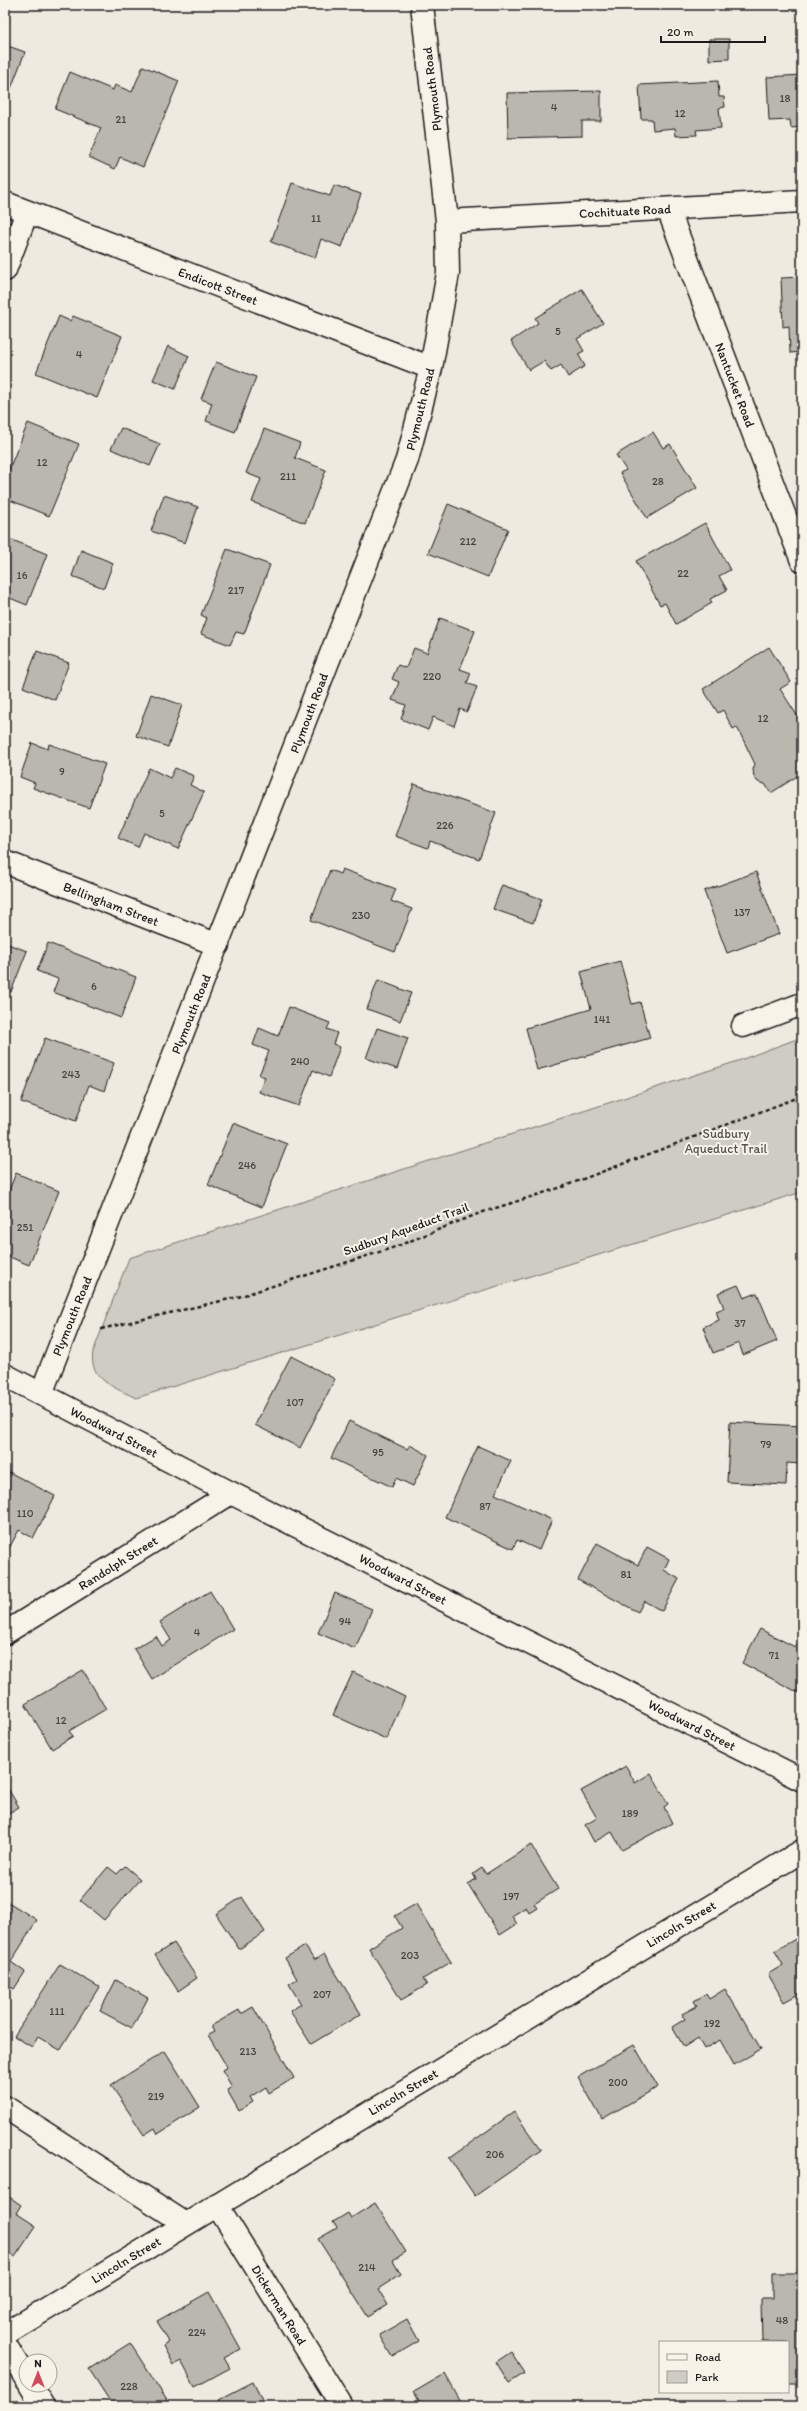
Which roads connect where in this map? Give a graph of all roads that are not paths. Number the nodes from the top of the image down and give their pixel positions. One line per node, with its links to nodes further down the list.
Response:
1 (422, 5): 6 (street, Plymouth Road)
2 (802, 201): 4 (street, Cochituate Road)
3 (5, 203): 5 (street, Endicott Street)
4 (668, 208): 6 (street, Cochituate Road); 9 (street, Nantucket Road)
5 (27, 212): 7 (street); 8 (street, Endicott Street)
6 (447, 221): 8 (street, Plymouth Road)
7 (5, 270)
8 (430, 368): 11 (street, Plymouth Road)
9 (802, 561)
10 (5, 862): 11 (street, Bellingham Street)
11 (218, 945): 15 (street, Plymouth Road)
12 (802, 1004): 13 (street)
13 (743, 1026)
14 (5, 1375): 15 (street, Woodward Street)
15 (41, 1394): 16 (street, Woodward Street)
16 (231, 1493): 17 (street, Randolph Street); 18 (street, Woodward Street)
17 (5, 1633)
18 (802, 1780)
19 (802, 1851): 21 (street, Lincoln Street)
20 (5, 2107): 22 (street)
21 (217, 2205): 22 (street, Lincoln Street); 28 (street, Dickerman Road)
22 (186, 2224): 23 (street, Lincoln Street)
23 (5, 2334)
24 (5, 2344): 25 (street)
25 (18, 2366)
26 (35, 2393): 27 (street)
27 (43, 2406)
28 (342, 2406)

